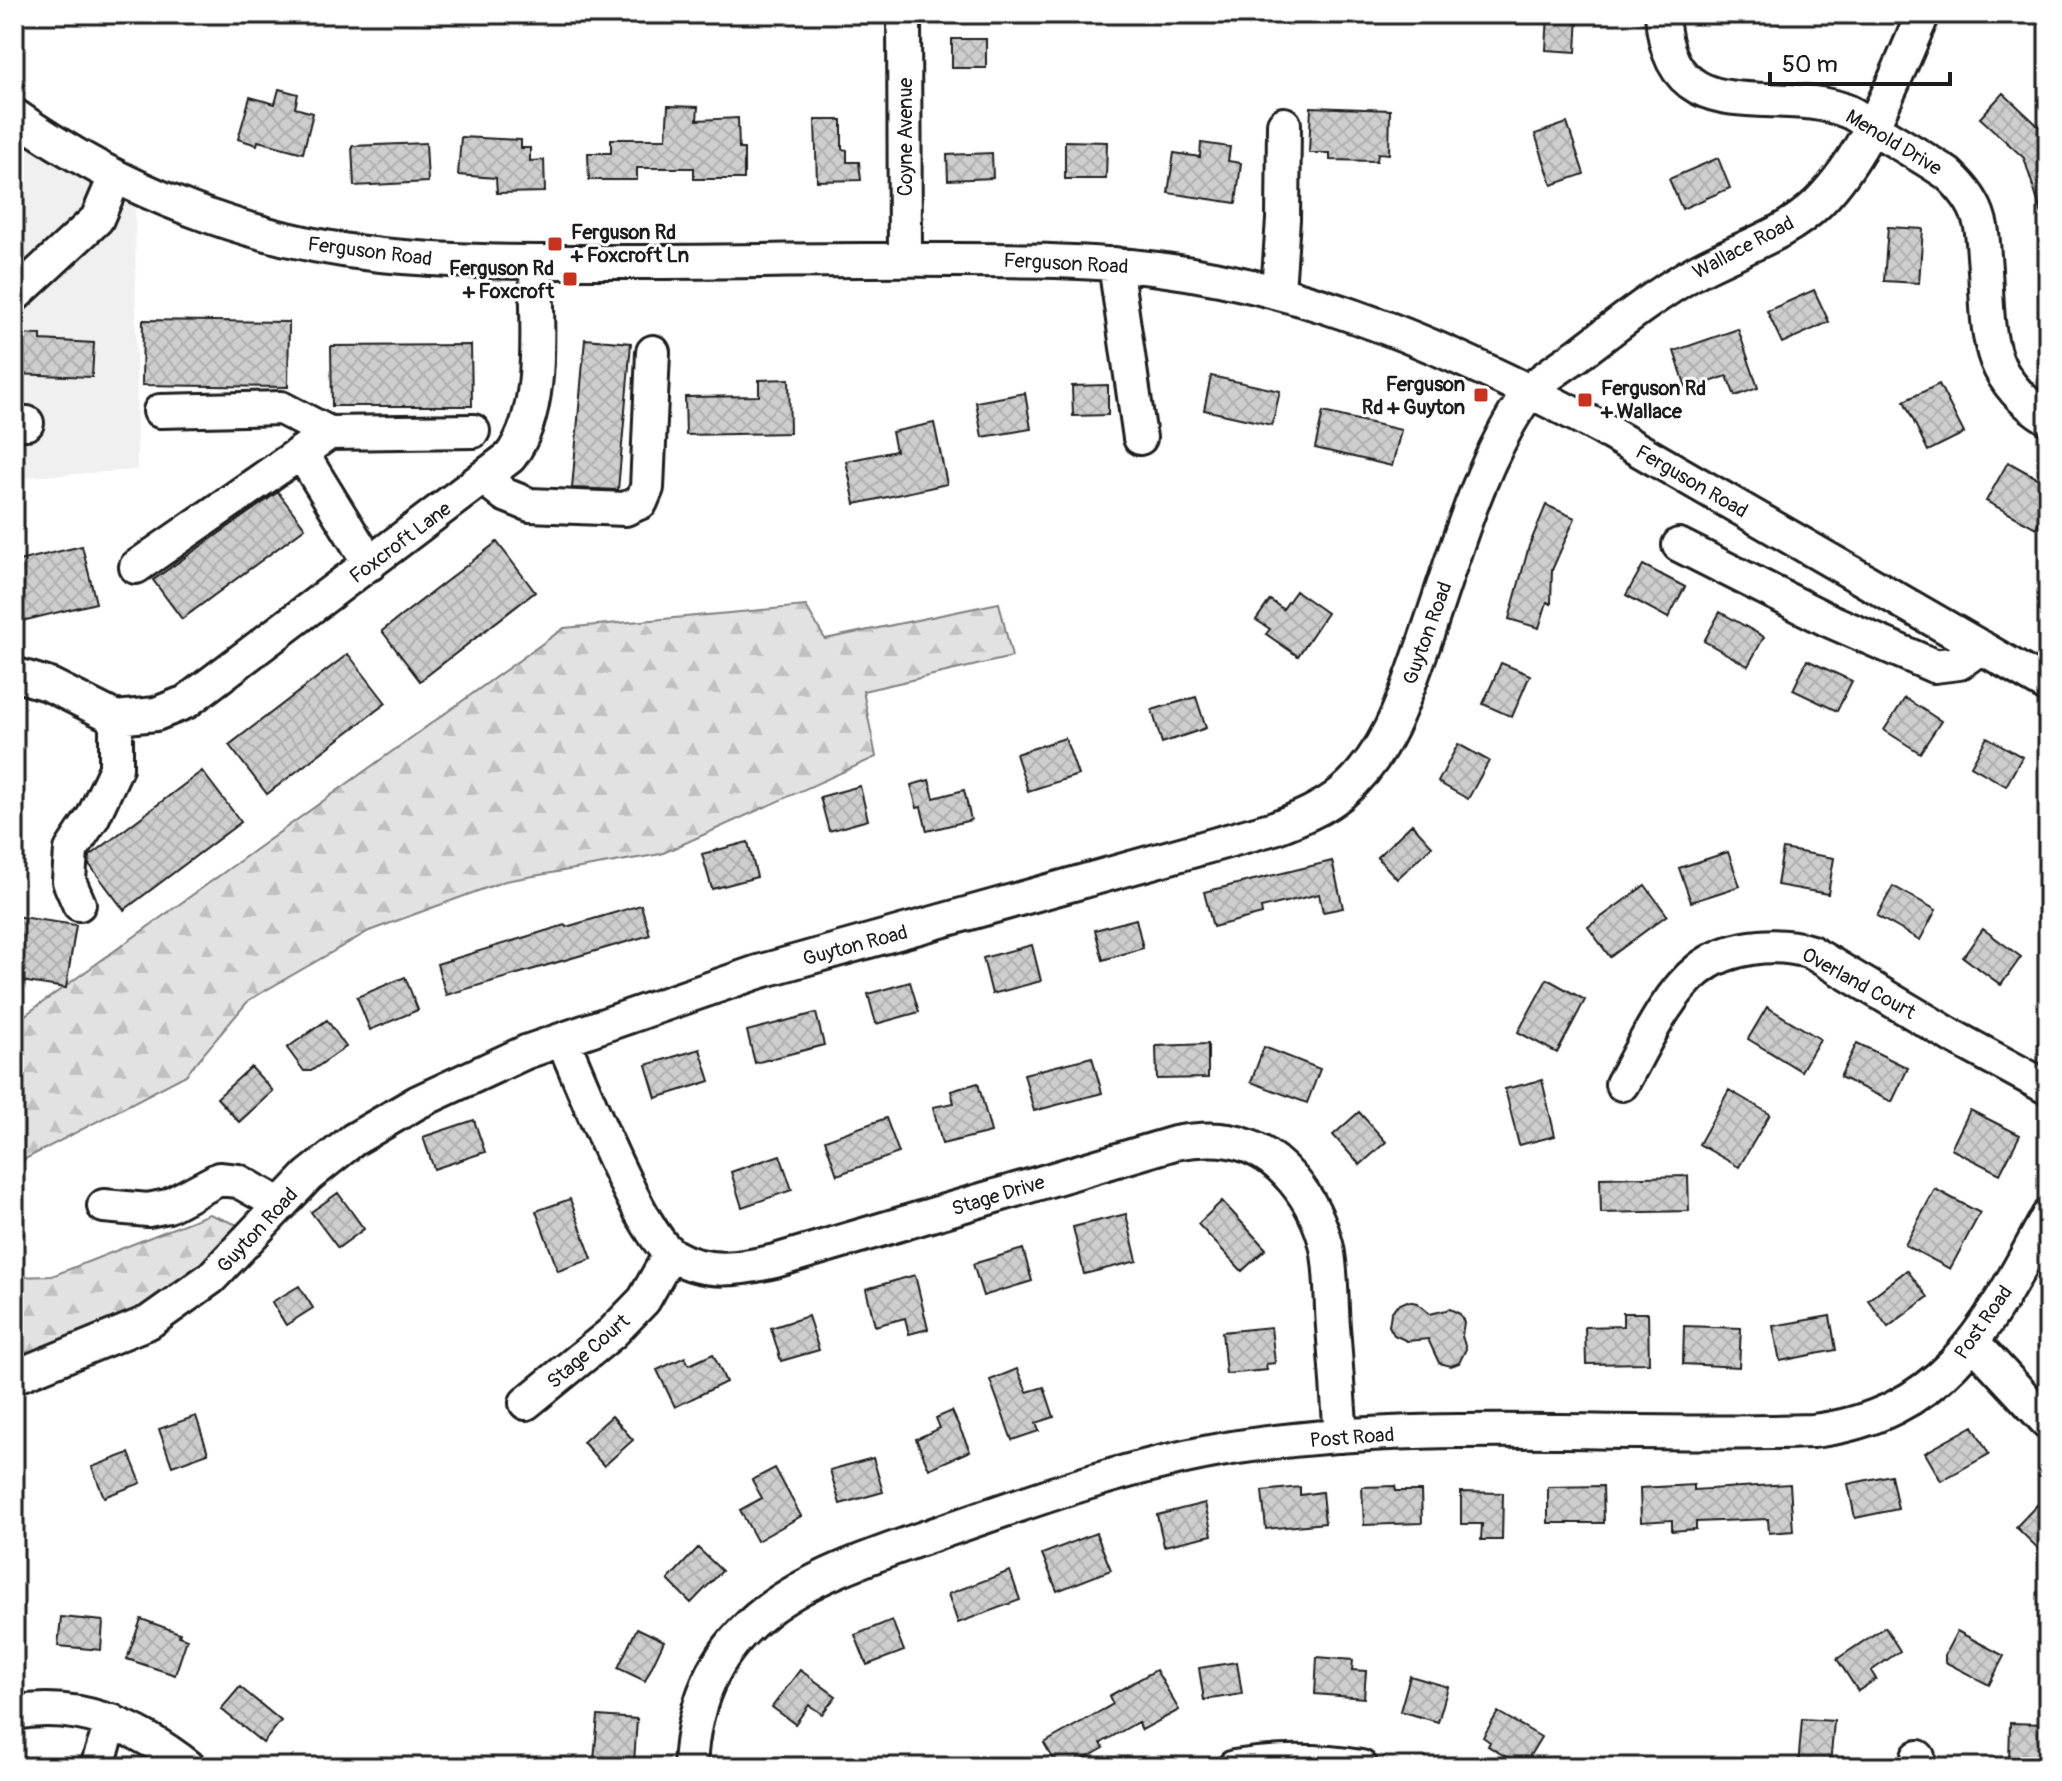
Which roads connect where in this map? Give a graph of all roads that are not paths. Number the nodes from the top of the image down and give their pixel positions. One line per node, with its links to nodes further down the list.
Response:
1 (904, 14): 8 (street, Coyne Avenue)
2 (1662, 14): 6 (street, Menold Drive)
3 (1923, 14): 6 (street, Wallace Road)
4 (14, 115): 7 (street, Ferguson Road)
5 (1284, 124): 12 (street)
6 (1871, 126): 16 (street, Wallace Road); 18 (street, Menold Drive)
7 (115, 177): 9 (street, Ferguson Road); 13 (street)
8 (905, 260): 9 (street, Ferguson Road); 10 (street, Ferguson Road)
9 (536, 262): 23 (street, Foxcroft Lane)
10 (1115, 264): 11 (street, Ferguson Road); 14 (street)
11 (1160, 269): 12 (street, Ferguson Road); 14 (street)
12 (1278, 291): 16 (street, Ferguson Road)
13 (14, 296)
14 (1125, 329): 21 (street)
15 (653, 352): 23 (street)
16 (1530, 390): 27 (street, Ferguson Road); 32 (street, Guyton Road)
17 (160, 411): 20 (street)
18 (2048, 418)
19 (473, 431): 20 (street)
20 (329, 433): 22 (street)
21 (1140, 438)
22 (301, 452): 25 (street); 26 (street)
23 (485, 479): 25 (street, Foxcroft Lane)
24 (1679, 545): 27 (street)
25 (370, 564): 30 (street, Foxcroft Lane)
26 (136, 567)
27 (1981, 647): 29 (street, Ferguson Road)
28 (14, 674): 30 (street)
29 (2048, 686)
30 (116, 718): 31 (street)
31 (79, 904)
32 (563, 1041): 35 (street, Guyton Road); 38 (street)
33 (1622, 1084): 34 (street, Overland Court)
34 (2048, 1088)
35 (281, 1205): 36 (street); 40 (street, Guyton Road)
36 (104, 1206)
37 (2048, 1216): 39 (street, Post Road)
38 (670, 1254): 41 (street, Stage Court); 43 (street, Stage Drive)
39 (1974, 1343): 42 (street); 43 (street, Post Road)
40 (14, 1377)
41 (526, 1403)
42 (2048, 1423)
43 (1341, 1436): 48 (street, Post Road)
44 (14, 1713): 45 (street)
45 (112, 1721): 46 (street); 47 (street)
46 (97, 1767)
47 (189, 1767)
48 (690, 1767)
49 (1234, 1767): 50 (street)
50 (1361, 1767)

